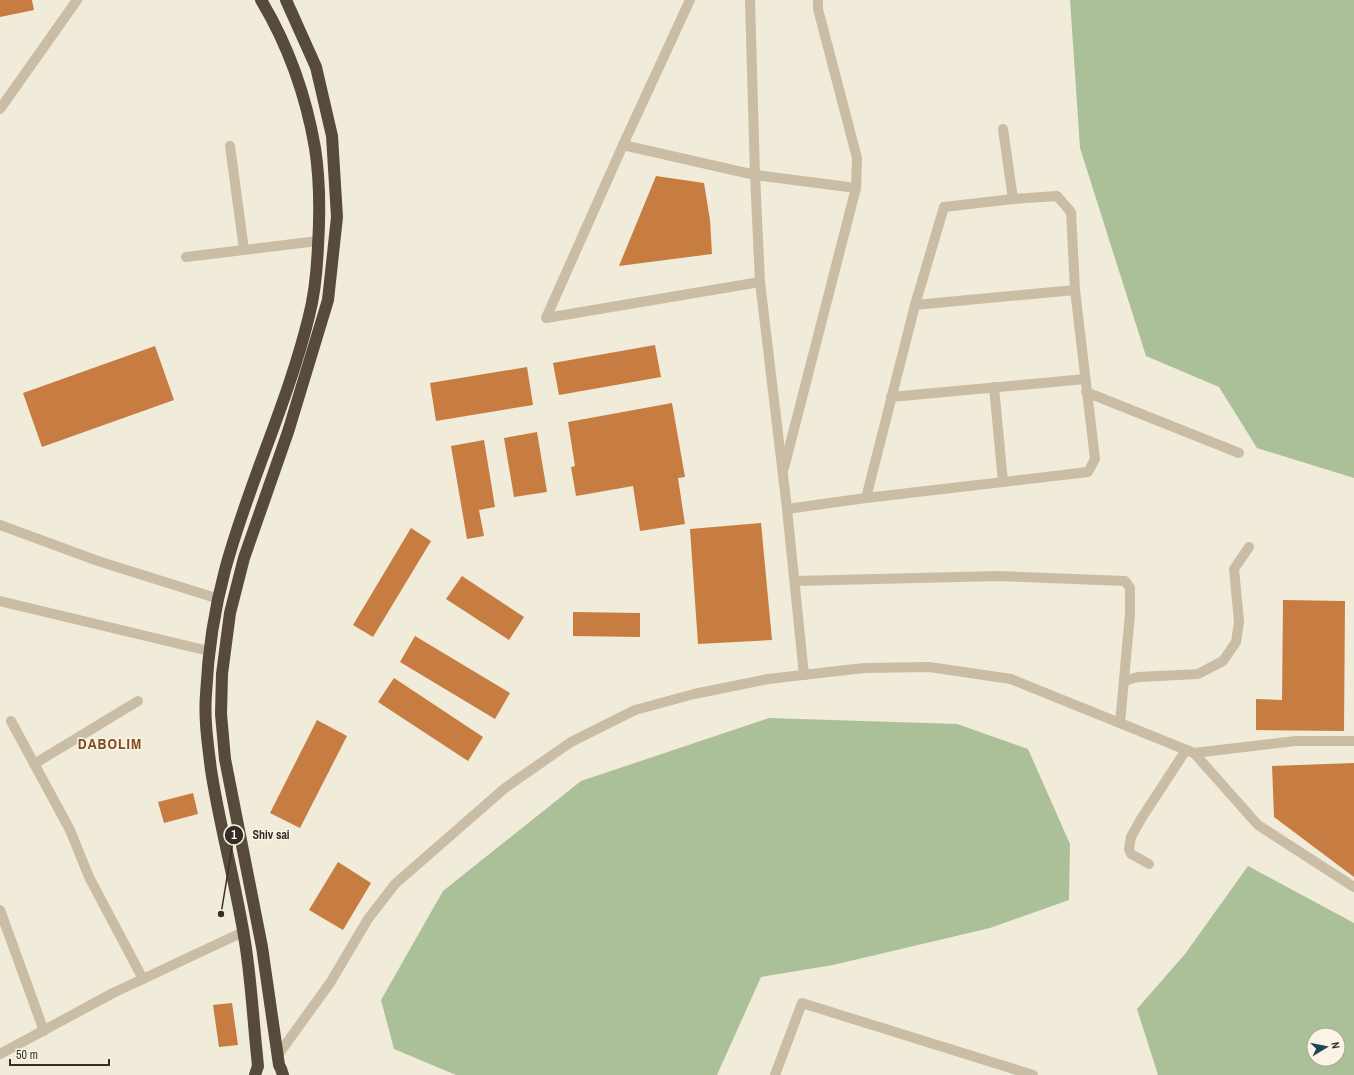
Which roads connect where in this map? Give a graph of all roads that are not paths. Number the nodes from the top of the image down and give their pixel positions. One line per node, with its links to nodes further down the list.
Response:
1 (77, 0): 7 (street)
2 (260, 0): 14 (highway)
3 (286, 0): 50 (highway)
4 (690, 0): 9 (street)
5 (750, 0): 11 (street)
6 (818, 0): 12 (street)
7 (0, 109)
8 (1003, 129): 13 (street)
9 (623, 145): 11 (street); 17 (street)
10 (230, 146): 15 (street)
11 (755, 175): 12 (street); 17 (street)
12 (856, 188): 25 (street)
13 (1013, 199): 18 (street); 19 (street)
14 (318, 242): 15 (street); 32 (highway)
15 (244, 250): 16 (street)
16 (186, 258)
17 (760, 282): 25 (street)
18 (1075, 290): 19 (street); 20 (street)
19 (915, 305): 23 (street)
20 (1085, 379): 21 (street); 22 (street)
21 (994, 387): 23 (street); 26 (street)
22 (1086, 392): 24 (street); 26 (street)
23 (891, 397): 27 (street)
24 (1239, 453)
25 (783, 473): 28 (street)
26 (1003, 482): 27 (street)
27 (866, 498): 28 (street)
28 (787, 509): 31 (street)
29 (0, 525): 32 (street)
30 (1249, 547): 36 (street)
31 (794, 581): 35 (street); 36 (street)
32 (219, 600): 34 (highway)
33 (0, 601): 34 (street)
34 (209, 651): 46 (highway)
35 (804, 675): 39 (street); 50 (street)
36 (1124, 681): 39 (street)
37 (138, 701): 42 (street)
38 (11, 721): 42 (street)
39 (1120, 723): 41 (street)
40 (1354, 741): 41 (street)
41 (1190, 752): 43 (street); 44 (street)
42 (34, 764): 47 (street)
43 (1149, 864)
44 (1354, 887)
45 (0, 910): 48 (street)
46 (243, 932): 47 (street); 51 (highway)
47 (143, 979): 48 (street)
48 (44, 1031): 49 (street)
49 (0, 1054)
50 (280, 1065): 51 (highway)
51 (256, 1071)
52 (775, 1075): 53 (street)
53 (1032, 1075)

